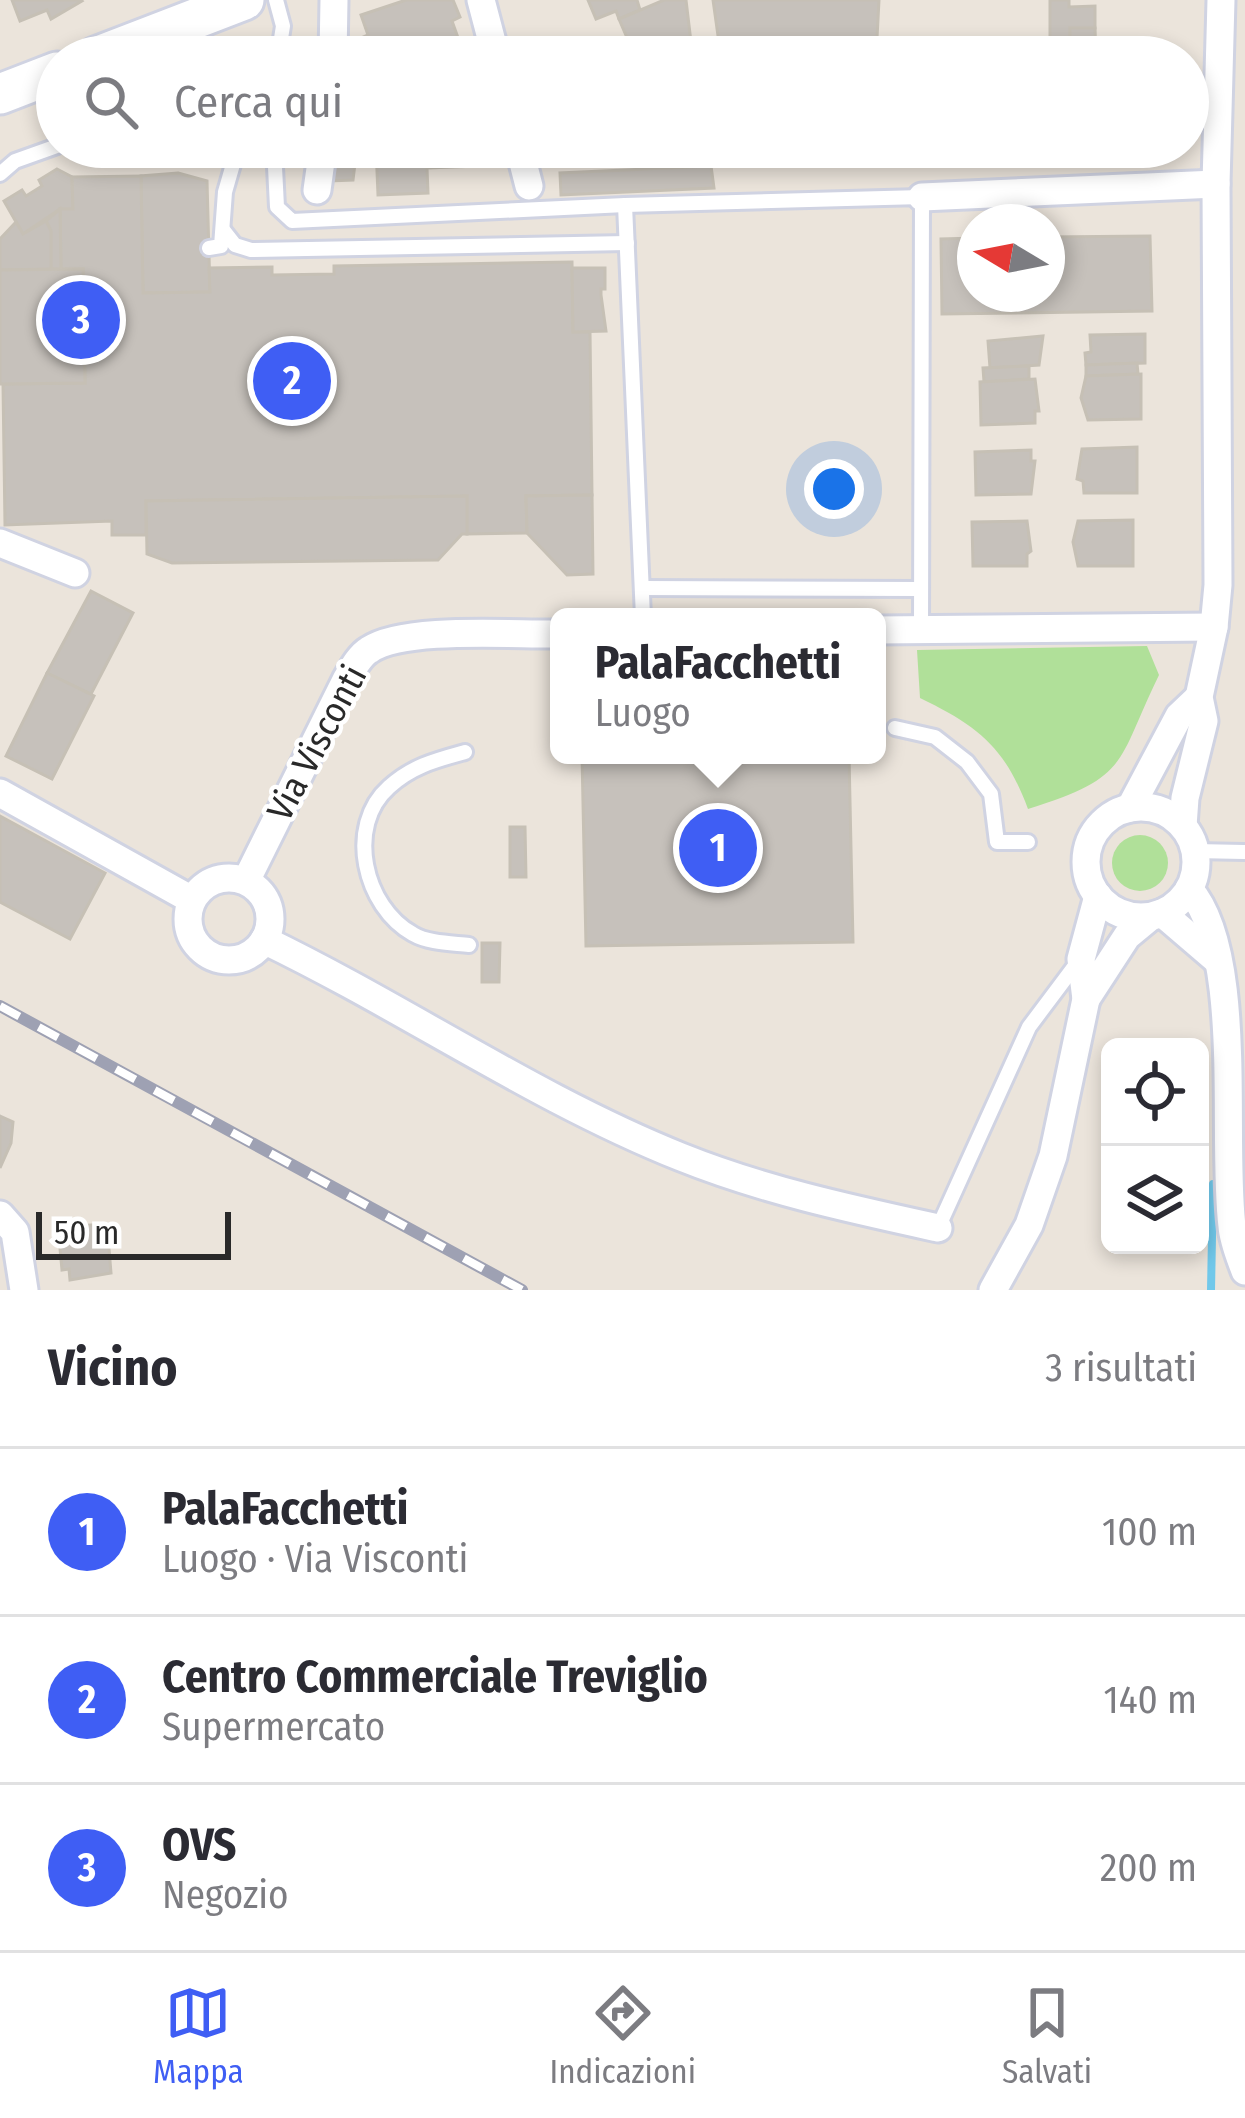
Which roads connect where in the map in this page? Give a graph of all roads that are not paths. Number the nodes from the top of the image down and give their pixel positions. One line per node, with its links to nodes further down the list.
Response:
1 (244, 0): 6 (main road)
2 (276, 0): 7 (lane)
3 (334, 0): 8 (street)
4 (482, 0): 9 (street)
5 (1220, 0): 18 (street)
6 (151, 36)
7 (281, 36)
8 (333, 36)
9 (491, 36)
10 (36, 80): 11 (main road)
11 (0, 94)
12 (36, 154): 17 (lane)
13 (232, 168): 23 (lane)
14 (275, 168): 22 (lane)
15 (320, 168): 20 (street)
16 (524, 168): 19 (street)
17 (0, 174)
18 (1216, 184): 21 (street); 31 (street)
19 (529, 186)
20 (317, 190)
21 (922, 196): 22 (lane); 29 (lane)
22 (625, 205): 24 (lane)
23 (224, 231): 24 (lane); 25 (lane)
24 (627, 243): 28 (lane)
25 (209, 248)
26 (0, 543): 27 (street)
27 (75, 574)
28 (642, 588): 29 (lane); 30 (lane)
29 (921, 589): 32 (lane)
30 (643, 608)
31 (1214, 627): 32 (street); 35 (street)
32 (921, 629): 33 (street)
33 (886, 630)
34 (550, 634): 43 (street, Via Visconti)
35 (1199, 697): 39 (street); 40 (street)
36 (895, 728): 41 (lane)
37 (465, 752): 49 (lane)
38 (0, 794): 46 (street)
39 (1130, 808): 40 (street); 45 (street)
40 (1190, 838): 42 (lane); 44 (street)
41 (1028, 842)
42 (1244, 852)
43 (246, 881): 46 (street); 48 (street)
44 (1189, 889): 47 (street); 51 (street)
45 (1098, 896): 47 (street); 50 (street)
46 (192, 900): 48 (street)
47 (1156, 915): 51 (street); 52 (street)
48 (264, 940): 55 (street)
49 (469, 945)
50 (1081, 959): 52 (street); 55 (lane)
51 (1219, 961): 53 (street)
52 (1086, 1000): 58 (street)
53 (1238, 1194): 56 (street)
54 (0, 1215): 57 (street)
55 (938, 1228)
56 (1245, 1271)
57 (24, 1290)
58 (993, 1290)

